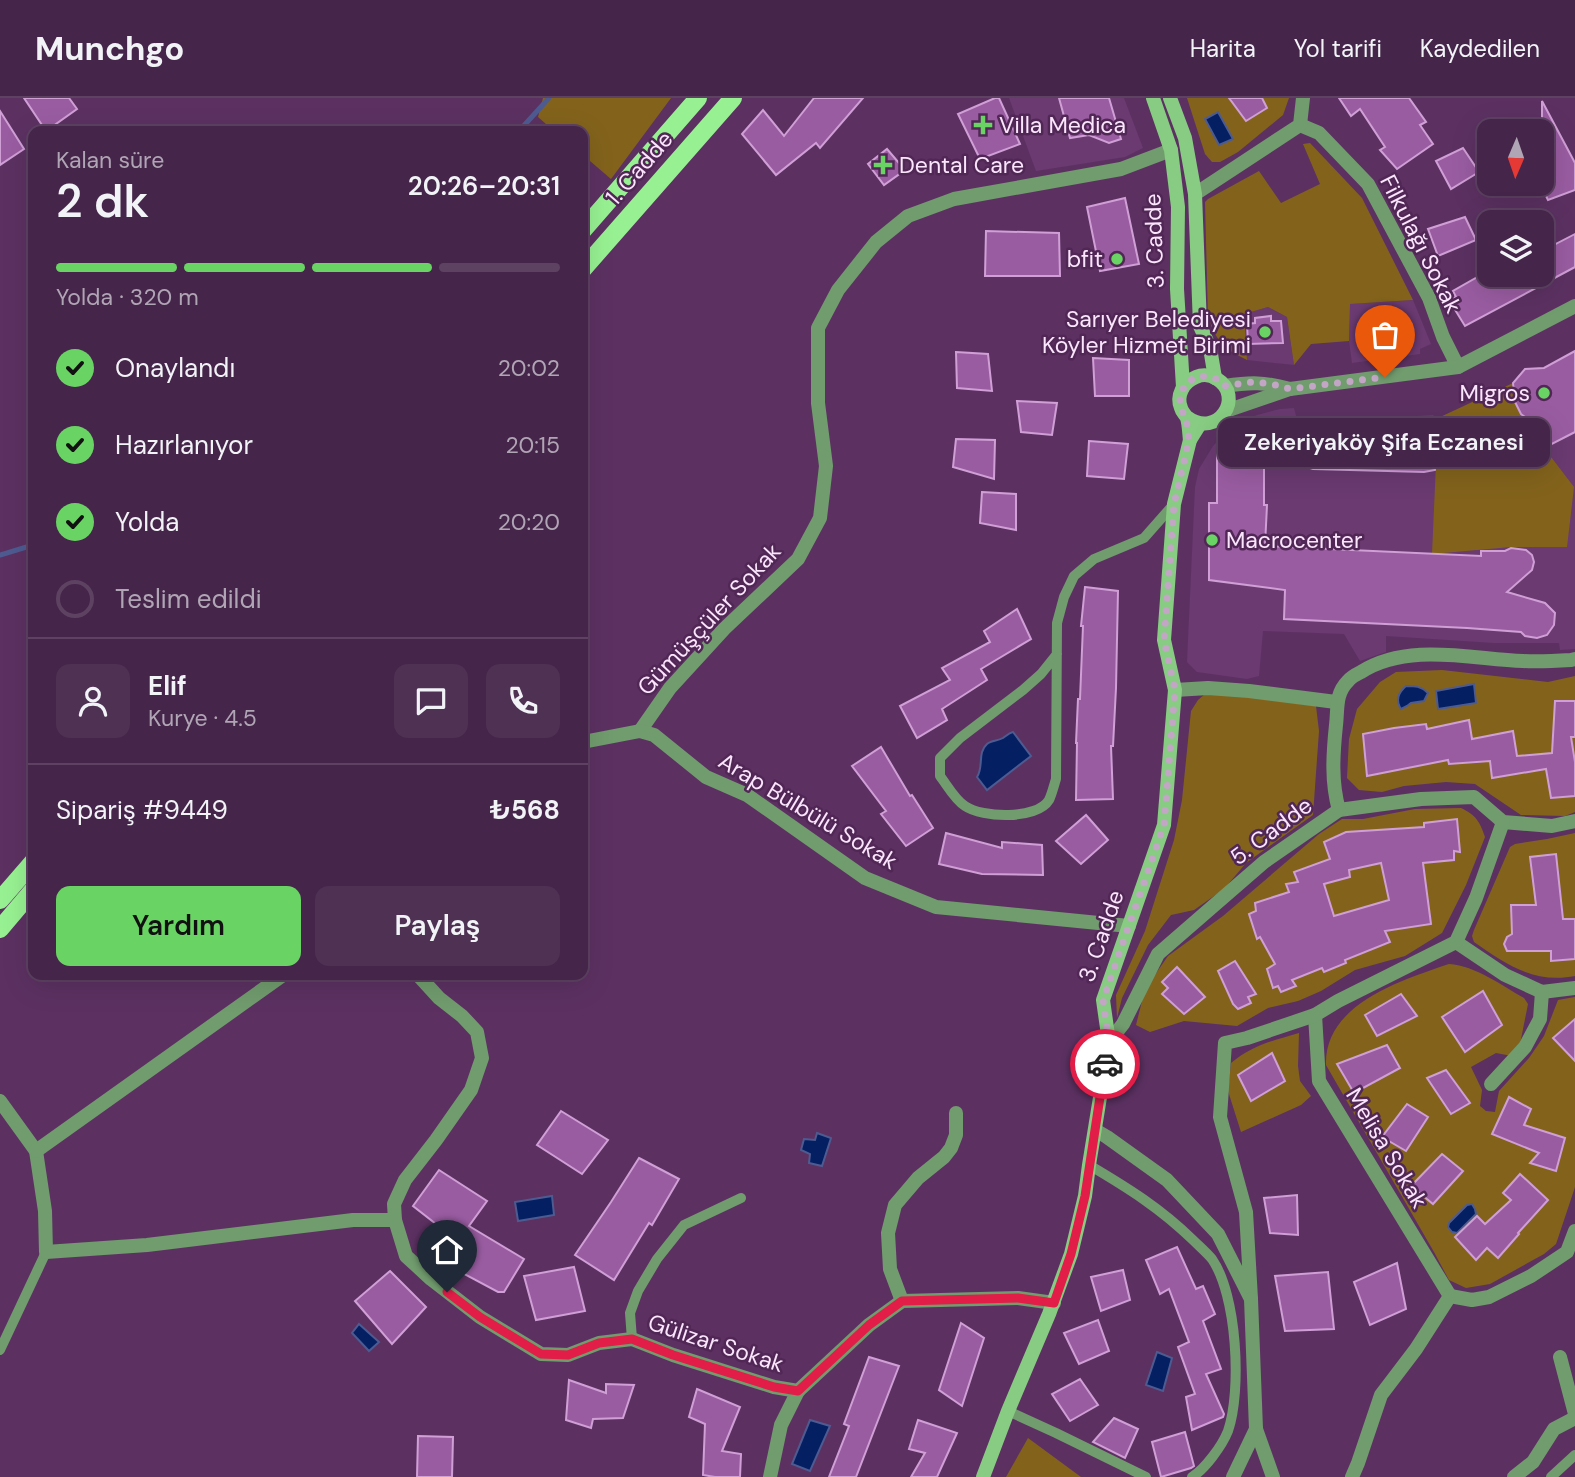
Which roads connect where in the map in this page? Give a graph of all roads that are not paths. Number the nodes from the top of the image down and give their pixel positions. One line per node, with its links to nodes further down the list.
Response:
1 (698, 98): 9 (main road, 1. Cadde)
2 (733, 98): 10 (main road, 1. Cadde)
3 (1153, 98): 7 (main road, 3. Cadde)
4 (1170, 98): 8 (main road, 3. Cadde)
5 (1303, 98): 6 (street)
6 (1300, 125): 8 (street); 12 (street, Filkulağı Sokak)
7 (1171, 150): 14 (main road, 3. Cadde); 25 (street, Gümüşçüler Sokak)
8 (1195, 194): 13 (main road, 3. Cadde)
9 (588, 224)
10 (588, 263)
11 (1575, 306): 12 (street)
12 (1458, 367): 15 (street)
13 (1220, 382): 14 (main road); 15 (street); 16 (main road)
14 (1183, 387): 17 (main road)
15 (1290, 389): 16 (street)
16 (1226, 411): 18 (main road)
17 (1186, 417): 18 (main road); 19 (main road)
18 (1200, 424): 19 (main road)
19 (1189, 440): 20 (main road, 3. Cadde)
20 (1174, 504): 21 (lane); 23 (main road, 3. Cadde)
21 (1057, 654): 21 (lane)
22 (1575, 659): 24 (street)
23 (1175, 690): 24 (street); 33 (main road, 3. Cadde)
24 (1336, 702): 27 (street, 5. Cadde)
25 (640, 731): 26 (street); 33 (street, Arap Bülbülü Sokak)
26 (588, 741)
27 (1339, 810): 29 (street); 41 (street, 5. Cadde)
28 (1575, 821): 29 (street)
29 (1503, 822): 35 (street)
30 (28, 868): 32 (main road)
31 (28, 896): 34 (main road)
32 (0, 900)
33 (1129, 926): 41 (main road, 3. Cadde)
34 (0, 929)
35 (1456, 942): 39 (street); 40 (street)
36 (276, 980): 46 (street)
37 (422, 980): 49 (street, Gülizar Sokak)
38 (1575, 988): 39 (street)
39 (1542, 992): 42 (street)
40 (1315, 1015): 52 (street, Melisa Sokak); 53 (street)
41 (1109, 1042): 45 (main road, 3. Cadde)
42 (1491, 1084)
43 (0, 1101): 46 (street)
44 (956, 1113): 54 (street)
45 (1095, 1130): 47 (main road, 3. Cadde); 53 (street)
46 (36, 1151): 51 (street)
47 (1089, 1165): 55 (main road, 3. Cadde); 67 (lane)
48 (741, 1198): 56 (lane)
49 (395, 1220): 51 (street); 56 (street, Gülizar Sokak)
50 (1575, 1231): 52 (street)
51 (46, 1252): 57 (lane)
52 (1450, 1296): 70 (street)
53 (1251, 1299): 62 (street)
54 (902, 1301): 55 (street); 59 (street, Gülizar Sokak)
55 (1054, 1303): 60 (main road, 3. Cadde)
56 (632, 1339): 59 (street, Gülizar Sokak)
57 (0, 1350)
58 (1560, 1357): 61 (street)
59 (798, 1391): 64 (street)
60 (1008, 1411): 65 (main road, 3. Cadde); 66 (lane)
61 (1575, 1416): 71 (street)
62 (1256, 1429): 68 (street); 69 (street)
63 (1575, 1455): 72 (lane)
64 (771, 1477)
65 (984, 1477)
66 (1146, 1477)
67 (1192, 1477)
68 (1233, 1477)
69 (1273, 1477)
70 (1352, 1477)
71 (1514, 1477)
72 (1551, 1477)

